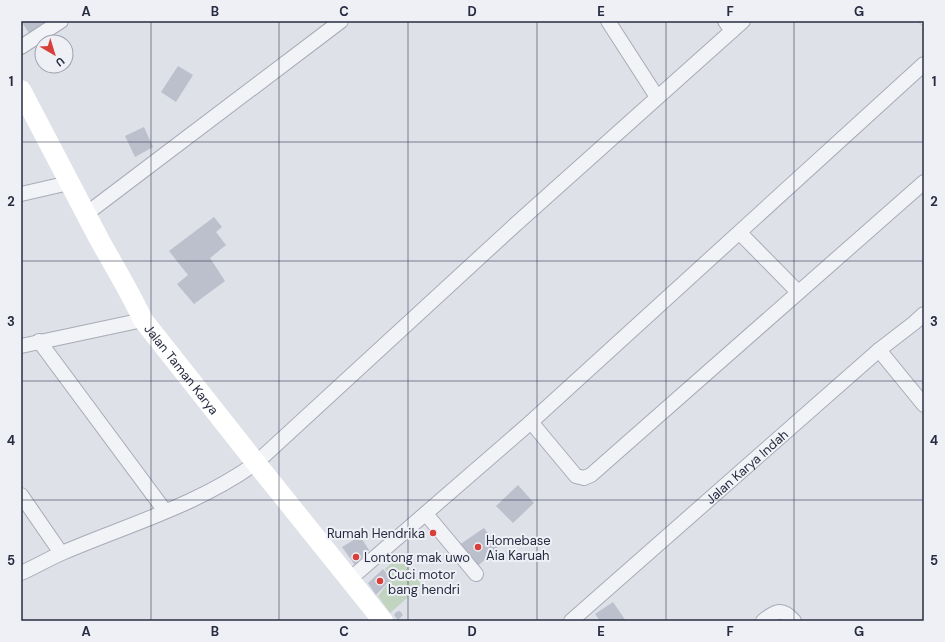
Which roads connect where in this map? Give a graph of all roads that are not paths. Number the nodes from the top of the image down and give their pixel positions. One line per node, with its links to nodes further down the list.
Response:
1 (62, 21): 6 (street)
2 (340, 21): 13 (street)
3 (608, 21): 9 (street)
4 (743, 21): 5 (street)
5 (728, 26): 9 (street)
6 (21, 47)
7 (924, 64): 14 (street)
8 (21, 90): 11 (street, Jalan Taman Karya)
9 (657, 97): 23 (street)
10 (924, 182): 15 (street)
11 (69, 183): 12 (street); 13 (street, Jalan Taman Karya)
12 (21, 194)
13 (86, 214): 17 (street, Jalan Taman Karya)
14 (740, 233): 15 (street); 22 (street)
15 (798, 292): 22 (street)
16 (924, 314): 20 (street, Jalan Karya Indah)
17 (143, 320): 18 (street); 23 (street, Jalan Taman Karya)
18 (39, 341): 19 (street); 25 (street)
19 (21, 346)
20 (879, 350): 21 (street); 32 (street, Jalan Karya Indah)
21 (924, 405)
22 (531, 422): 26 (street)
23 (256, 463): 25 (street); 30 (street, Jalan Taman Karya)
24 (21, 495): 27 (street)
25 (165, 511): 27 (street)
26 (426, 514): 29 (street); 30 (street)
27 (61, 553): 28 (street)
28 (21, 573)
29 (476, 574)
30 (350, 579): 31 (street, Jalan Taman Karya)
31 (383, 621)
32 (571, 621)
33 (763, 621): 34 (street)
34 (794, 621)

